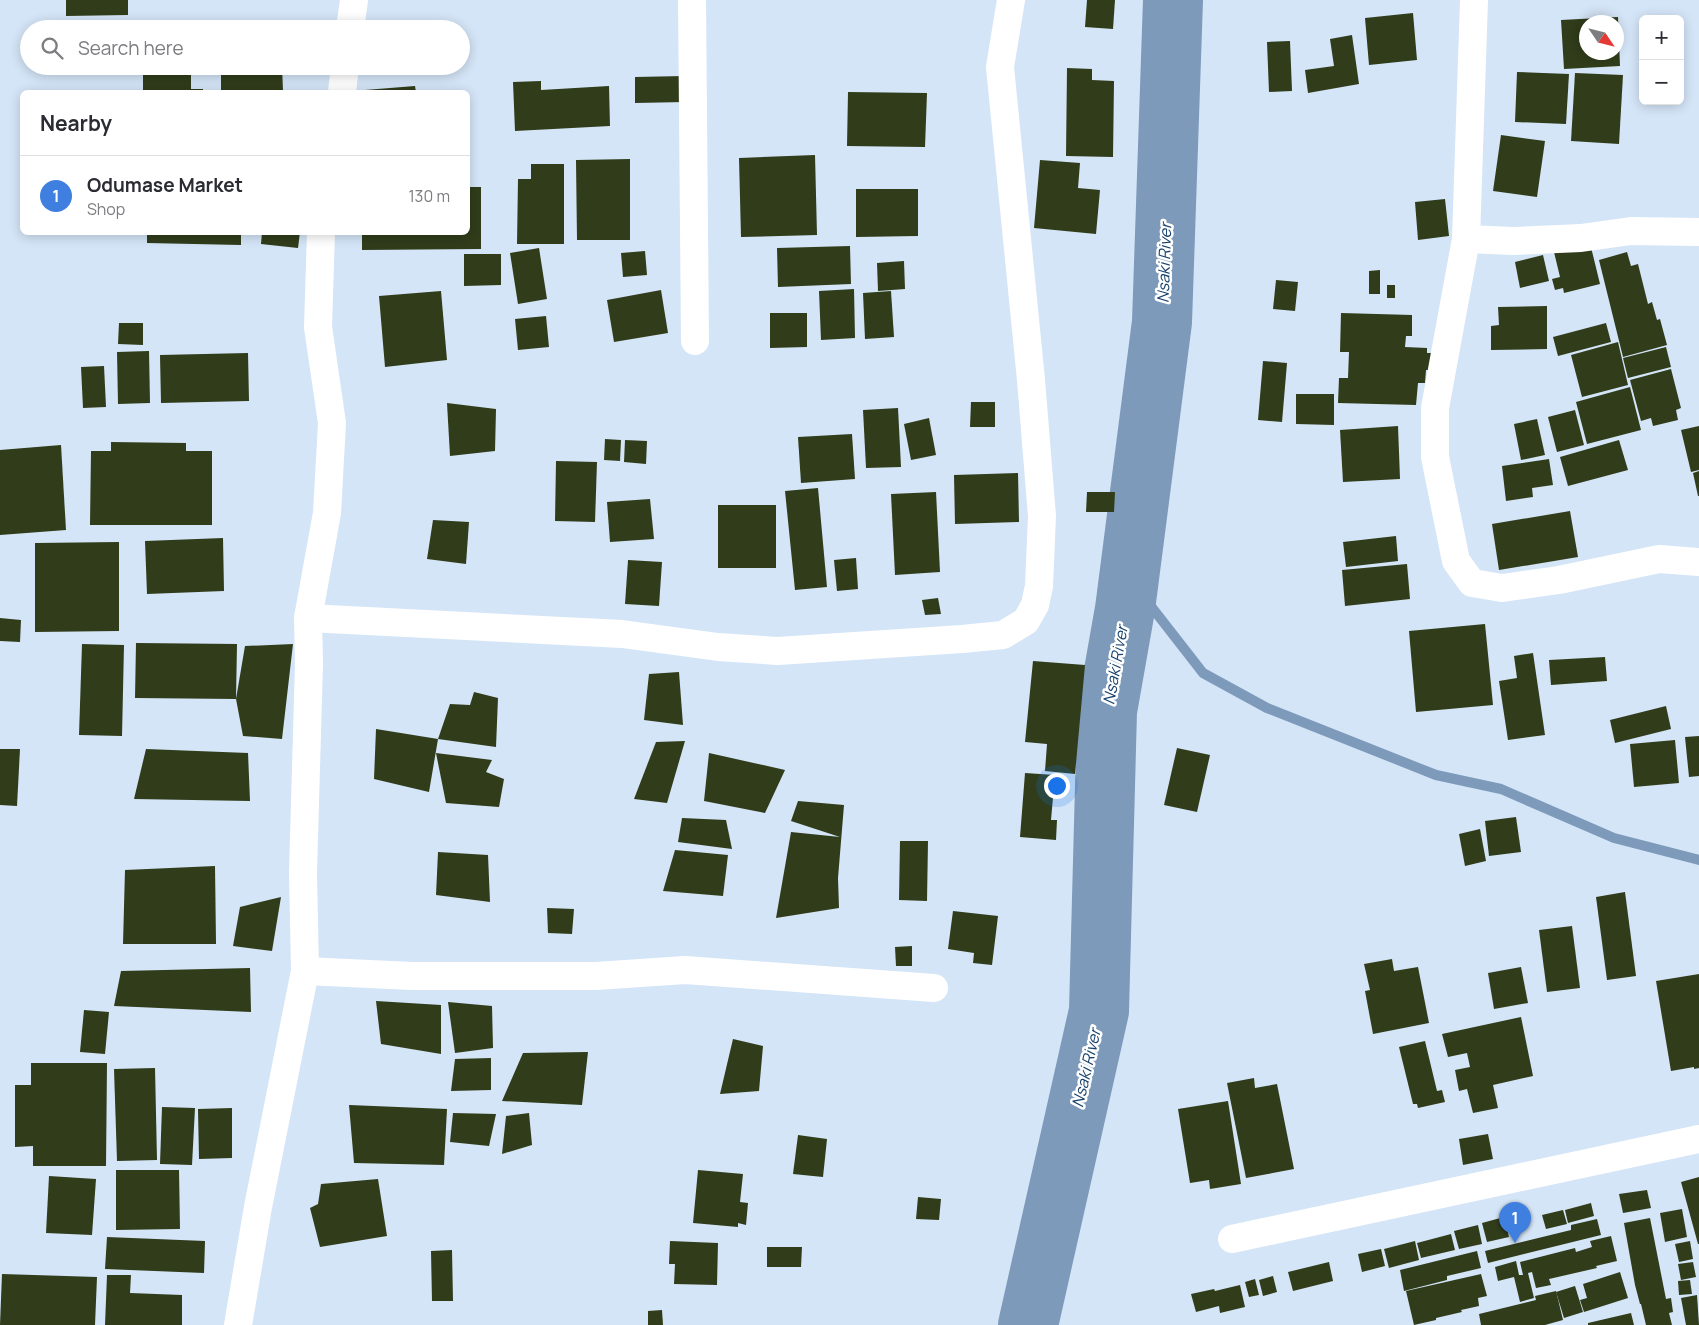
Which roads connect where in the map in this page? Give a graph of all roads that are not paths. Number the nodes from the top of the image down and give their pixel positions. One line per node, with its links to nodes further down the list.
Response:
1 (354, 0): 5 (street)
2 (692, 0): 11 (street)
3 (1011, 0): 13 (street)
4 (1474, 0): 10 (street)
5 (351, 20)
6 (344, 75): 7 (street)
7 (342, 90)
8 (1699, 232): 10 (street)
9 (321, 235): 13 (street)
10 (1466, 239): 12 (street)
11 (694, 341)
12 (1699, 562)
13 (308, 618): 14 (street)
14 (305, 971): 15 (street); 18 (street)
15 (934, 988)
16 (1699, 1139): 17 (street)
17 (1232, 1239)
18 (238, 1325)

